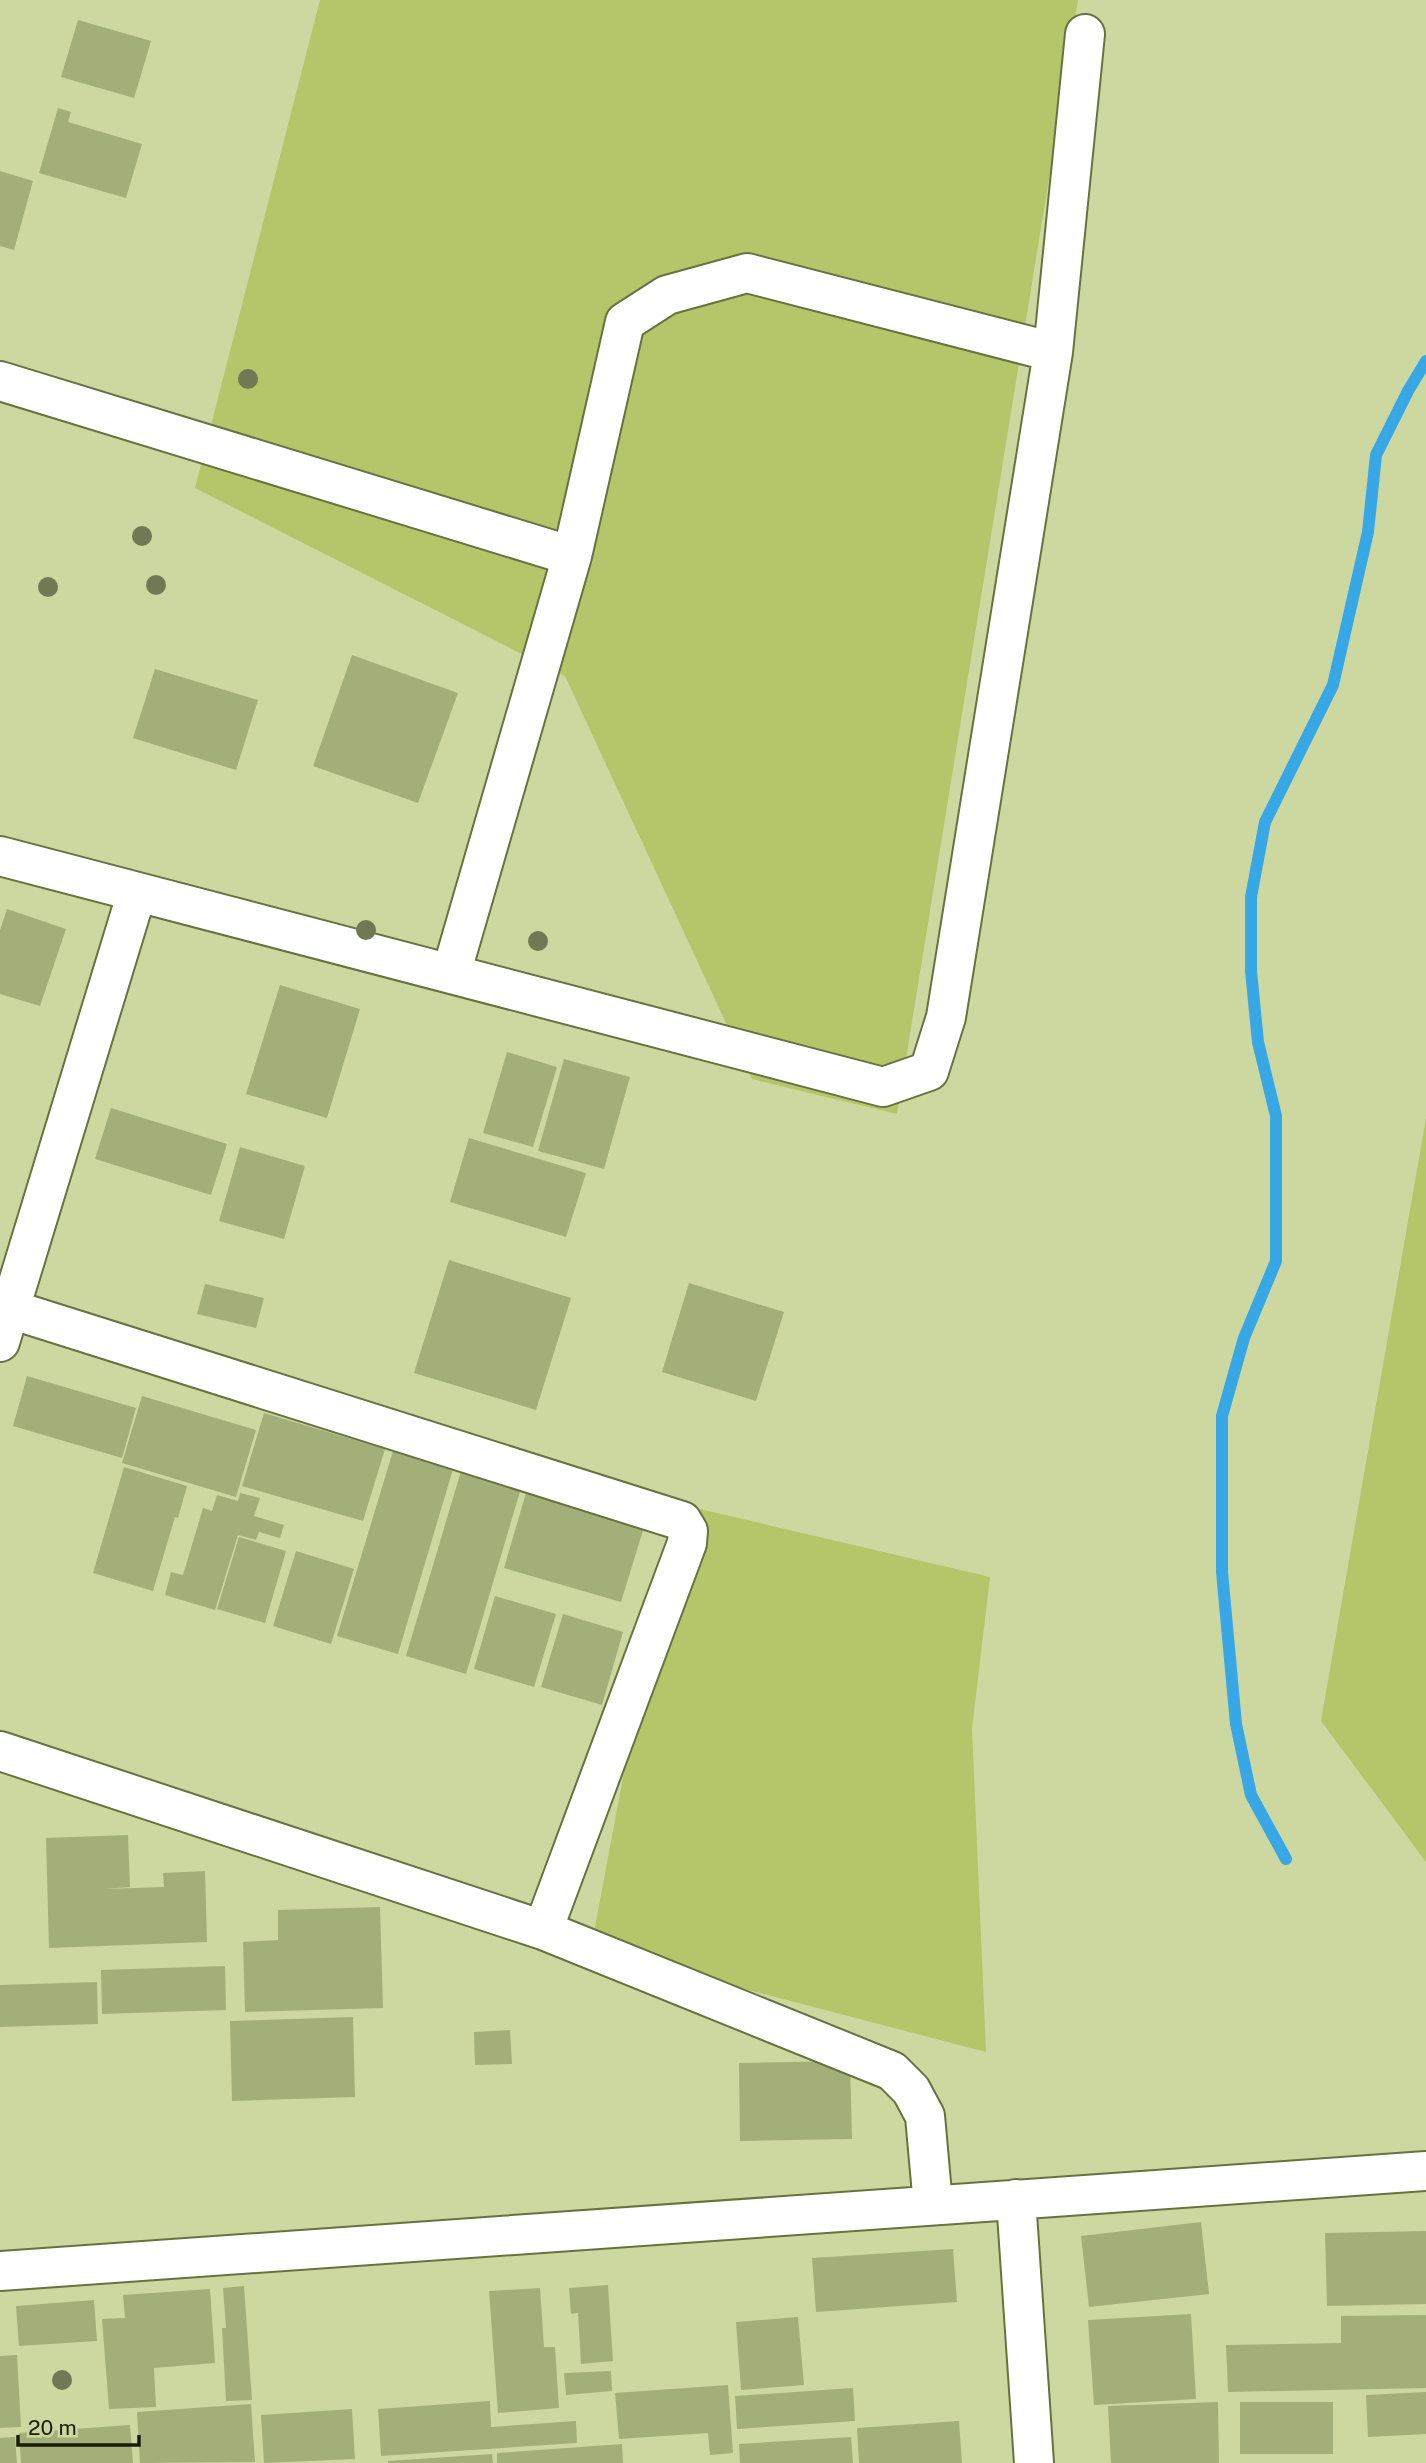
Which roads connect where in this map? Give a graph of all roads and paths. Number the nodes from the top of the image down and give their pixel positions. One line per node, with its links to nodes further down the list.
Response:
1 (1085, 34): 2 (street)
2 (1053, 352): 4 (street); 7 (street)
3 (0, 381): 4 (street)
4 (572, 556): 7 (street)
5 (0, 856): 6 (street)
6 (137, 892): 7 (street); 8 (street)
7 (451, 974)
8 (5, 1326): 10 (street)
9 (0, 1751): 10 (street)
10 (543, 1930): 13 (street)
11 (1426, 2171): 12 (street)
12 (1016, 2199): 13 (street); 15 (street)
13 (933, 2205): 14 (street)
14 (0, 2271)
15 (1034, 2463)

